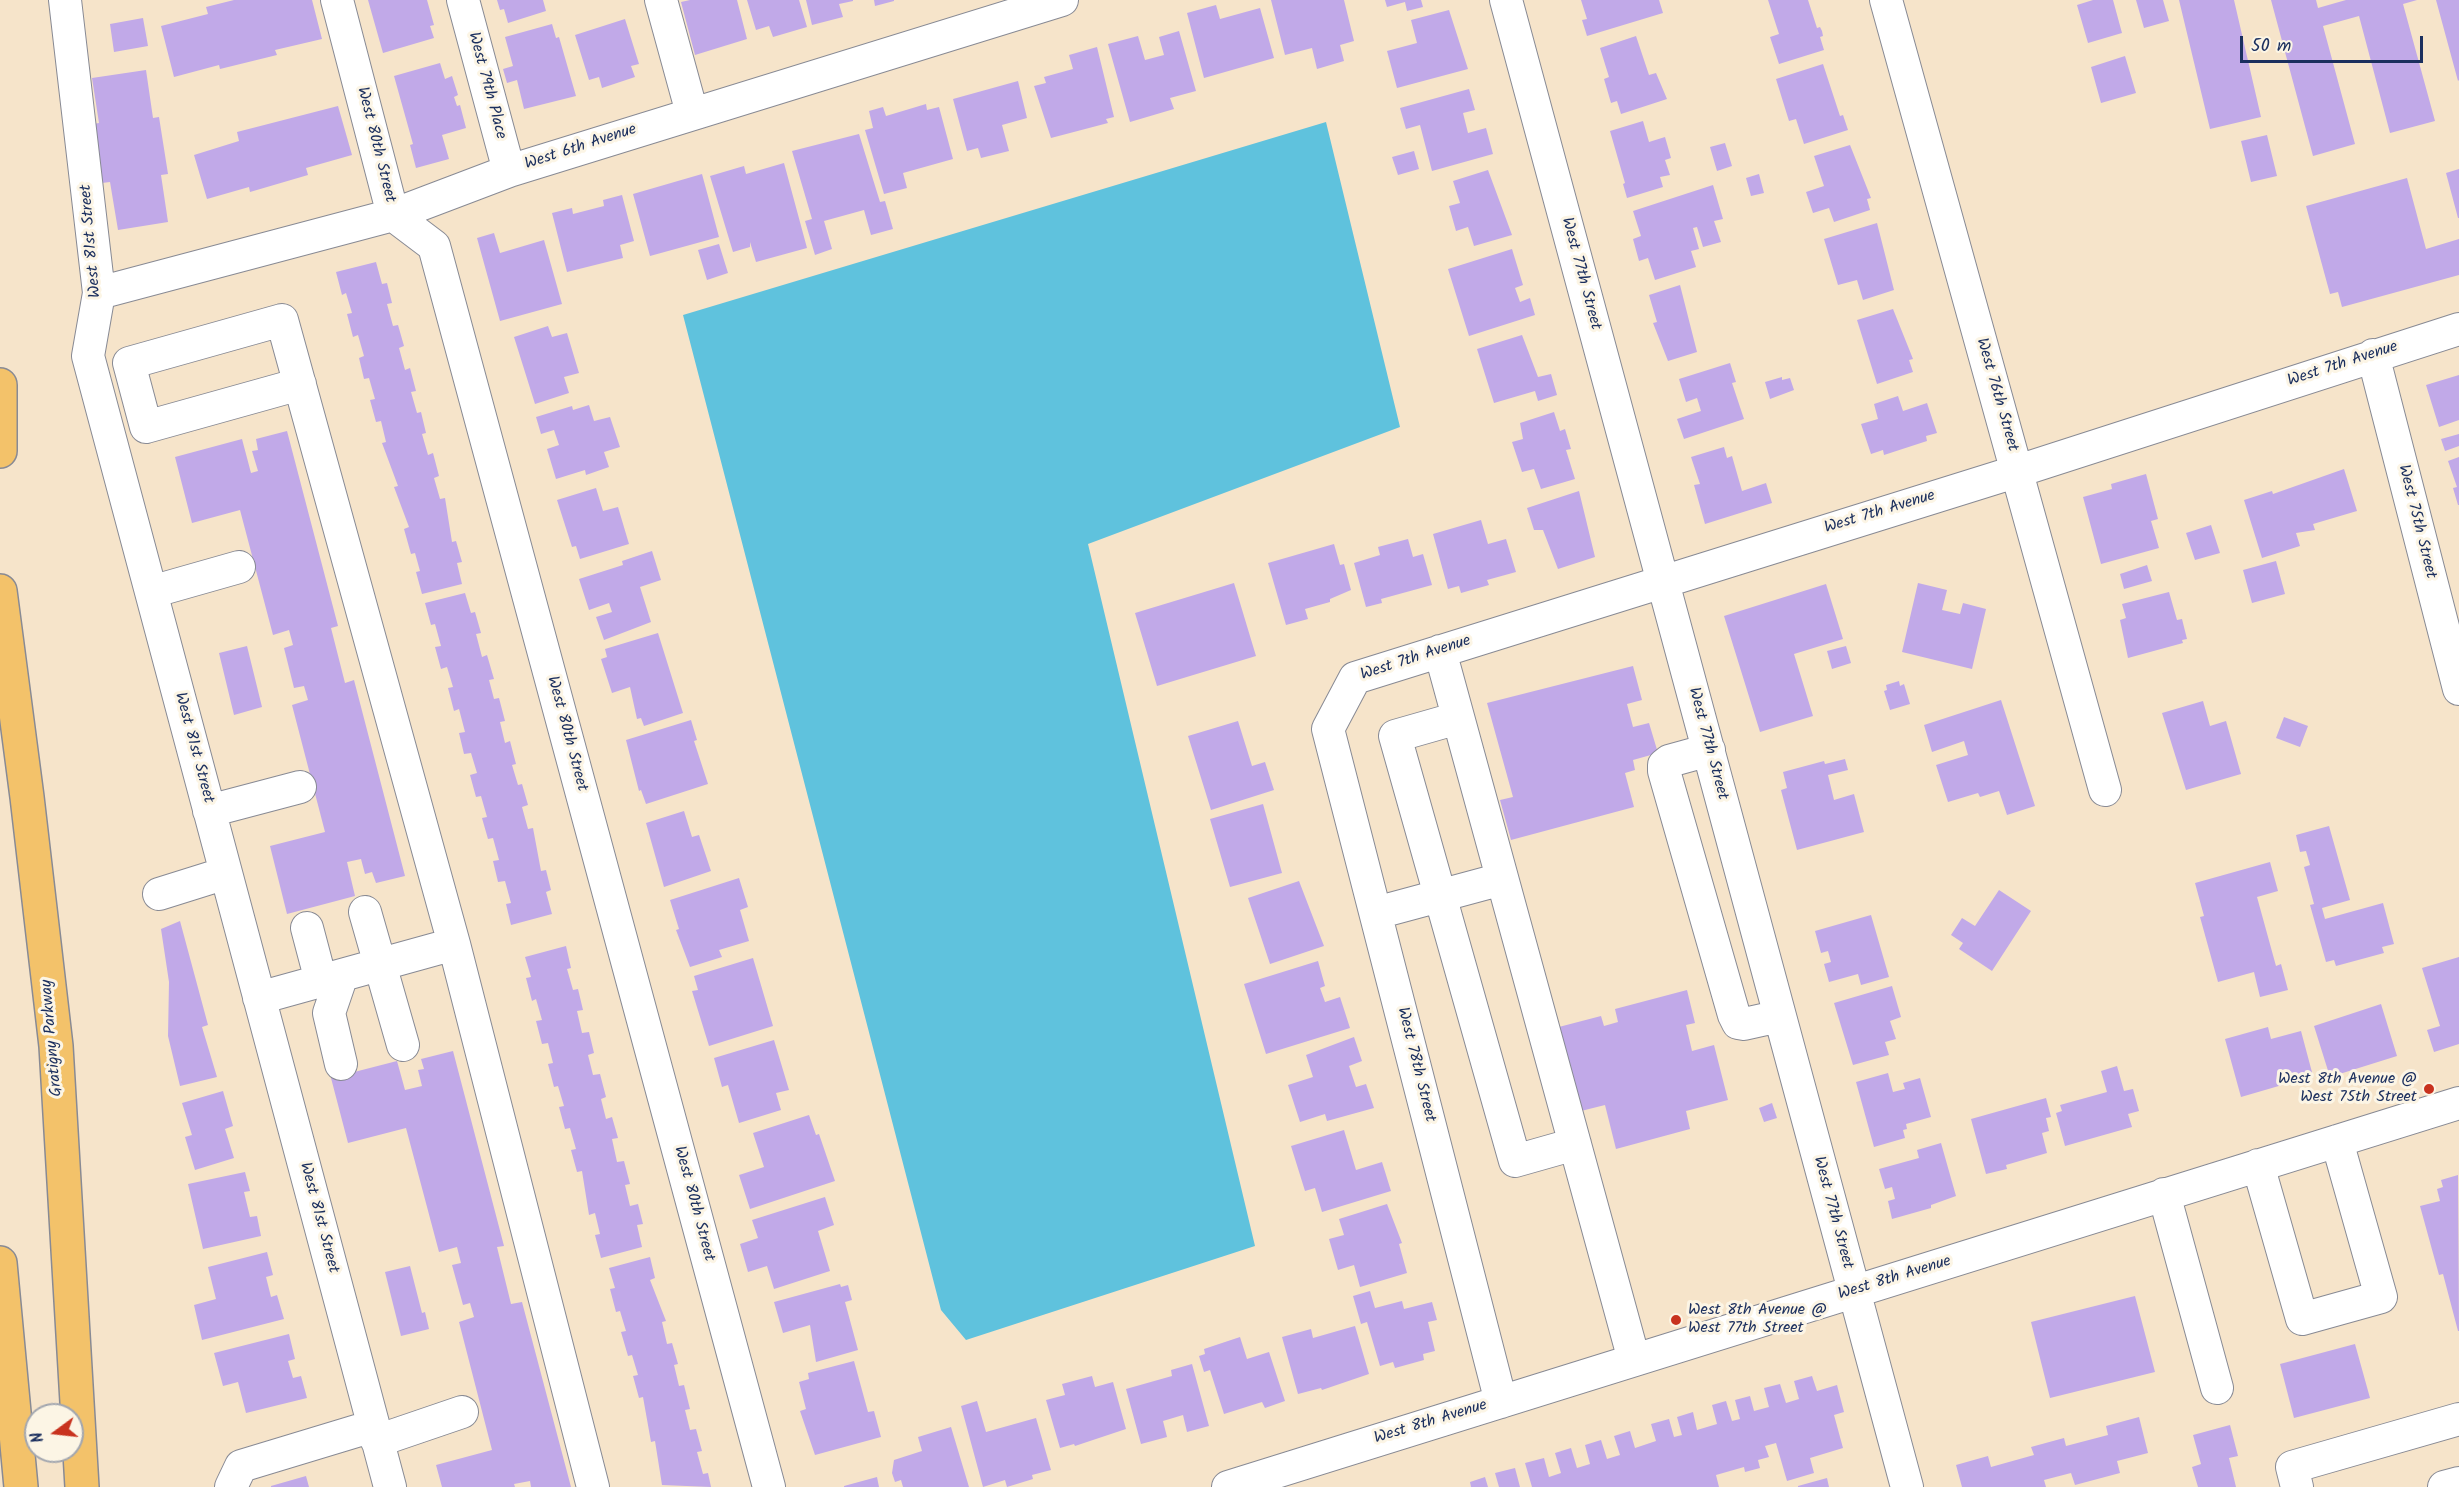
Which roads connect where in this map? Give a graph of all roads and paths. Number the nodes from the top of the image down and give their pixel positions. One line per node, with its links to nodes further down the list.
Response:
1 (65, 0): 11 (street, West 81st Street)
2 (337, 0): 10 (street, West 80th Street)
3 (463, 0): 9 (street, West 79th Place)
4 (661, 0): 8 (street)
5 (1062, 0): 8 (street, West 6th Avenue)
6 (1506, 0): 19 (street, West 77th Street)
7 (1886, 0): 17 (street, West 76th Street)
8 (692, 113): 9 (street, West 6th Avenue)
9 (509, 171): 10 (street, West 6th Avenue)
10 (393, 215): 11 (street, West 6th Avenue); 63 (street, West 80th Street)
11 (99, 293): 21 (street, West 81st Street)
12 (2459, 329): 13 (street, West 7th Avenue)
13 (2373, 355): 17 (street, West 7th Avenue); 23 (street, West 75th Street)
14 (300, 384): 14 (street); 37 (street)
15 (0, 386): 16 (highway)
16 (0, 451)
17 (2018, 471): 19 (street, West 7th Avenue); 28 (street, West 76th Street)
18 (239, 567): 21 (street)
19 (1662, 581): 22 (street, West 7th Avenue); 26 (street, West 77th Street)
20 (0, 591): 59 (highway, Gratigny Parkway)
21 (151, 592): 29 (street, West 81st Street)
22 (1440, 651): 24 (street); 25 (street, West 7th Avenue)
23 (2459, 689)
24 (1458, 718): 31 (street); 33 (street)
25 (1328, 729): 35 (street, West 78th Street)
26 (1709, 750): 41 (street, West 77th Street); 41 (street)
27 (300, 787): 29 (street)
28 (2105, 790)
29 (209, 811): 30 (street, West 81st Street)
30 (226, 873): 32 (street); 40 (street, West 81st Street)
31 (1503, 879): 33 (street); 46 (street)
32 (159, 894)
33 (1440, 896): 35 (street); 46 (street)
34 (365, 912): 38 (street)
35 (1376, 913): 53 (street, West 78th Street)
36 (307, 928): 39 (street)
37 (454, 944): 38 (street); 62 (street)
38 (379, 965): 39 (street); 42 (street)
39 (331, 978): 40 (street); 43 (street)
40 (259, 998): 56 (street, West 81st Street)
41 (1780, 1016): 50 (street, West 77th Street)
42 (403, 1045)
43 (341, 1064)
44 (2459, 1103): 45 (street, West 8th Avenue)
45 (2337, 1141): 47 (street, West 8th Avenue); 47 (street)
46 (1575, 1144): 51 (street)
47 (2258, 1165): 48 (street, West 8th Avenue)
48 (2164, 1194): 50 (street, West 8th Avenue); 52 (street)
49 (0, 1263): 58 (highway)
50 (1852, 1292): 51 (street, West 8th Avenue); 65 (street, West 77th Street)
51 (1634, 1360): 53 (street, West 8th Avenue)
52 (2217, 1388)
53 (1501, 1402): 64 (street, West 8th Avenue)
54 (462, 1412): 56 (street)
55 (2459, 1419): 66 (street)
56 (375, 1434): 60 (street); 61 (street, West 81st Street)
57 (2459, 1483): 67 (street)
58 (21, 1487)
59 (82, 1487)
60 (231, 1487)
61 (390, 1487)
62 (593, 1487)
63 (769, 1487)
64 (1228, 1487)
65 (1907, 1487)
66 (2297, 1487)
67 (2444, 1487)

